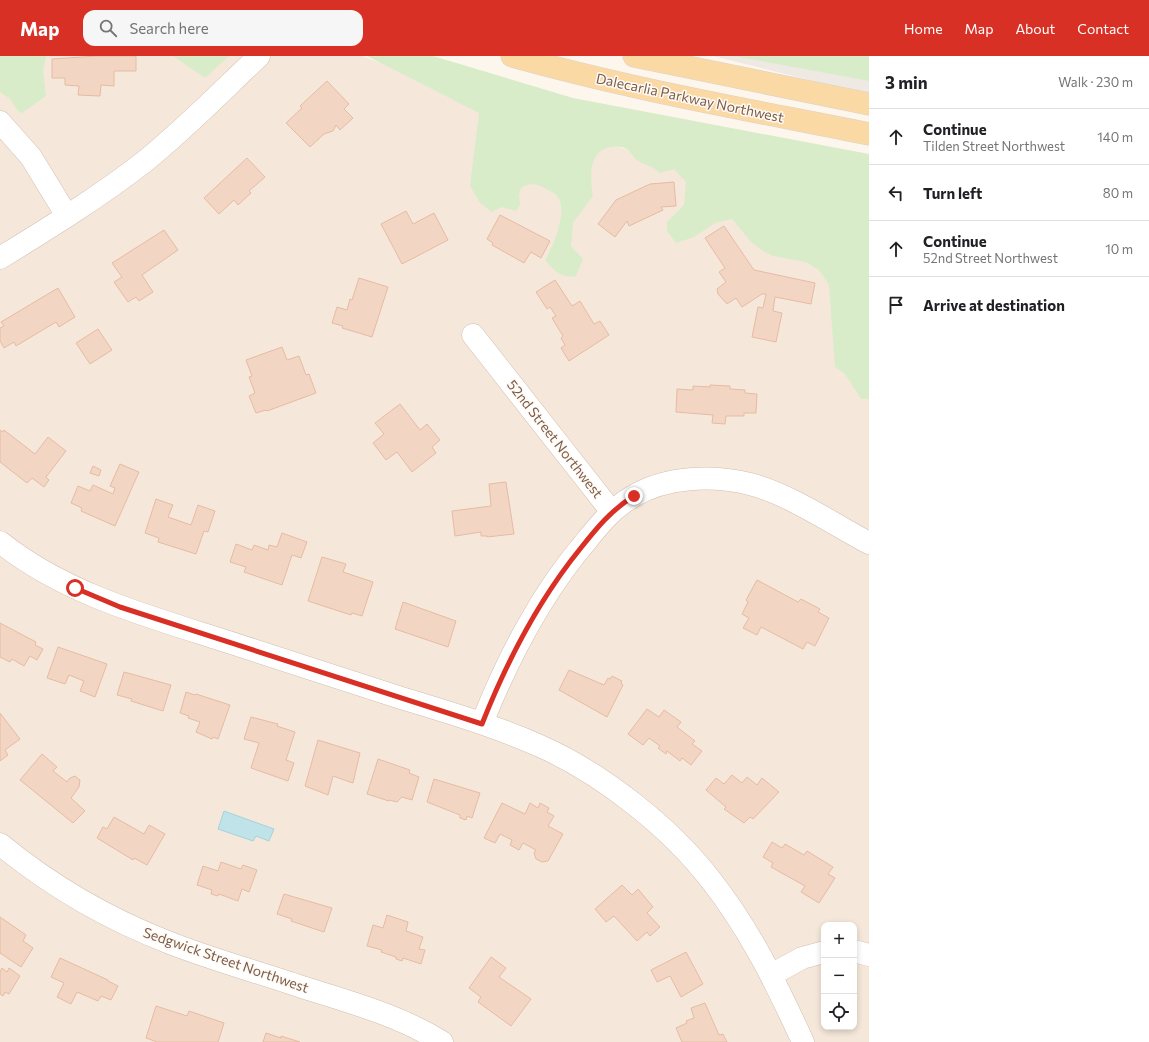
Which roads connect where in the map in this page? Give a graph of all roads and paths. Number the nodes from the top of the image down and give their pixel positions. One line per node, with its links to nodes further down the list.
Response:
1 (259, 56): 7 (street)
2 (512, 56): 6 (main road, Dalecarlia Parkway Northwest)
3 (634, 56): 4 (main road, Dalecarlia Parkway Northwest)
4 (869, 104)
5 (0, 122): 7 (street)
6 (869, 134)
7 (67, 216): 8 (street)
8 (0, 258)
9 (473, 335): 10 (street, 52nd Street Northwest)
10 (612, 512): 12 (street, 52nd Street Northwest); 13 (street)
11 (0, 542): 13 (street)
12 (869, 543)
13 (482, 724): 18 (street)
14 (0, 844): 19 (street, Sedgwick Street Northwest)
15 (857, 952): 17 (street)
16 (821, 953): 18 (street)
17 (869, 954)
18 (771, 975): 20 (street)
19 (442, 1042)
20 (803, 1042)

